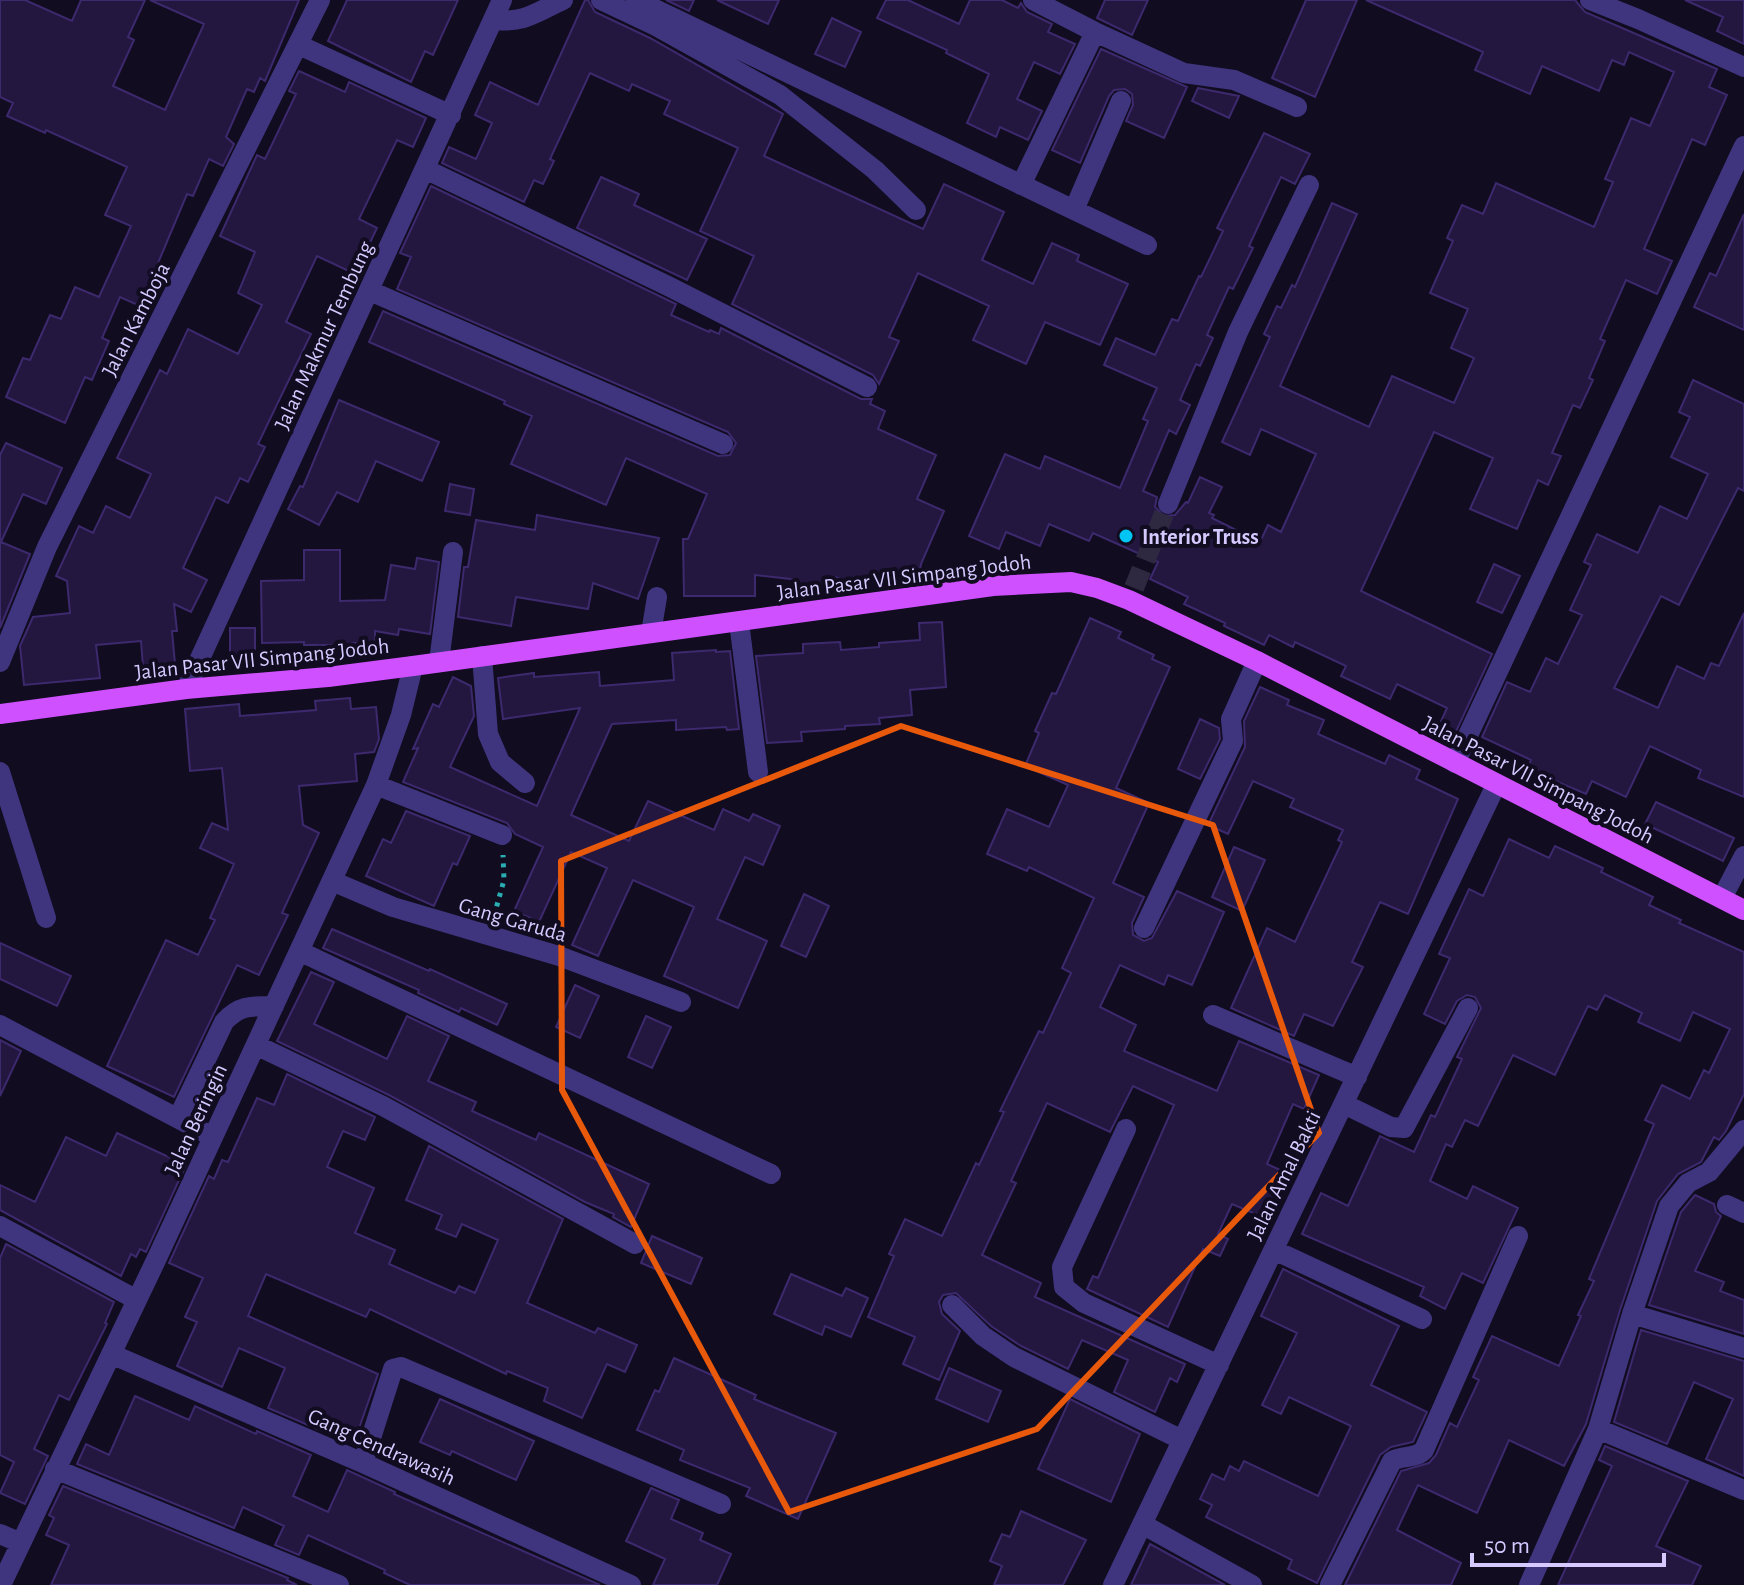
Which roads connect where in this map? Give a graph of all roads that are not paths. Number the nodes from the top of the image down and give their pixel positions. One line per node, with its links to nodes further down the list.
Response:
1 (320, 0): 10 (street, Jalan Kamboja)
2 (502, 0): 8 (street, Jalan Makmur Tembung)
3 (563, 0): 8 (street)
4 (601, 0): 19 (street)
5 (636, 0): 17 (street)
6 (1033, 0): 9 (street)
7 (1590, 0): 11 (street)
8 (493, 20): 14 (street, Jalan Makmur Tembung)
9 (1095, 32): 13 (street); 17 (street)
10 (299, 45): 14 (street); 32 (street, Jalan Kamboja)
11 (1744, 67)
12 (1121, 101): 20 (street)
13 (1297, 107)
14 (451, 115): 16 (street, Jalan Makmur Tembung)
15 (1744, 146): 37 (street)
16 (425, 169): 22 (street, Jalan Makmur Tembung); 23 (street)
17 (1021, 185): 20 (street)
18 (1309, 185): 25 (street)
19 (916, 210)
20 (1074, 210): 21 (street)
21 (1147, 245)
22 (370, 291): 24 (street); 35 (street, Jalan Makmur Tembung)
23 (867, 387)
24 (723, 444)
25 (1168, 504)
26 (453, 552): 33 (street)
27 (657, 597): 29 (street)
28 (739, 622): 29 (main road, Jalan Pasar VII Simpang Jodoh); 31 (main road, Jalan Pasar VII Simpang Jodoh); 39 (street)
29 (651, 633): 30 (main road, Jalan Pasar VII Simpang Jodoh)
30 (482, 656): 33 (main road, Jalan Pasar VII Simpang Jodoh); 40 (street)
31 (1257, 661): 37 (main road, Jalan Pasar VII Simpang Jodoh); 49 (street)
32 (0, 662)
33 (439, 662): 34 (main road, Jalan Pasar VII Simpang Jodoh)
34 (413, 666): 35 (main road, Jalan Pasar VII Simpang Jodoh); 41 (street, Jalan Beringin)
35 (186, 689): 36 (main road, Jalan Pasar VII Simpang Jodoh)
36 (0, 714)
37 (1455, 763): 42 (main road, Jalan Pasar VII Simpang Jodoh)
38 (0, 772): 48 (street)
39 (758, 772)
40 (525, 783)
41 (376, 785): 43 (street); 45 (street, Jalan Beringin)
42 (1496, 785): 46 (main road, Jalan Pasar VII Simpang Jodoh); 57 (street, Jalan Amal Bakti)
43 (502, 835)
44 (1744, 856): 46 (street)
45 (332, 881): 50 (street, Jalan Beringin); 51 (street, Gang Garuda)
46 (1722, 898): 47 (main road, Jalan Pasar VII Simpang Jodoh)
47 (1744, 910)
48 (46, 918)
49 (1144, 928)
50 (299, 951): 52 (street, Jalan Beringin); 63 (street)
51 (681, 1002)
52 (274, 1006): 56 (street, Jalan Beringin); 59 (street)
53 (1468, 1008): 58 (street)
54 (1213, 1015): 57 (street)
55 (0, 1025): 59 (street)
56 (256, 1045): 62 (street, Jalan Beringin); 66 (street)
57 (1357, 1077): 58 (street, Jalan Amal Bakti)
58 (1344, 1104): 67 (street, Jalan Amal Bakti)
59 (178, 1118): 62 (street)
60 (1126, 1129): 74 (street)
61 (1744, 1130): 70 (street)
62 (213, 1137): 68 (street, Jalan Beringin)
63 (771, 1174)
64 (0, 1226): 68 (street)
65 (1518, 1236): 89 (street)
66 (635, 1244)
67 (1274, 1250): 71 (street); 74 (street, Jalan Amal Bakti)
68 (137, 1300): 73 (street, Jalan Beringin)
69 (952, 1305): 76 (street)
70 (1632, 1314): 72 (street); 75 (street)
71 (1422, 1319)
72 (1744, 1348)
73 (111, 1354): 77 (street, Gang Cendrawasih); 78 (street, Jalan Beringin)
74 (1219, 1365): 76 (street, Jalan Amal Bakti)
75 (1598, 1429): 79 (street); 90 (street)
76 (1182, 1440): 81 (street, Jalan Amal Bakti)
77 (363, 1463): 80 (street); 86 (street, Gang Cendrawasih)
78 (55, 1469): 83 (street, Jalan Beringin); 85 (street)
79 (1744, 1490)
80 (721, 1504)
81 (1142, 1524): 87 (street, Jalan Amal Bakti); 88 (street)
82 (0, 1534): 83 (street)
83 (21, 1543): 84 (street, Jalan Beringin)
84 (1, 1585)
85 (339, 1585)
86 (631, 1585)
87 (1113, 1585)
88 (1252, 1585)
89 (1330, 1585)
90 (1529, 1585)

